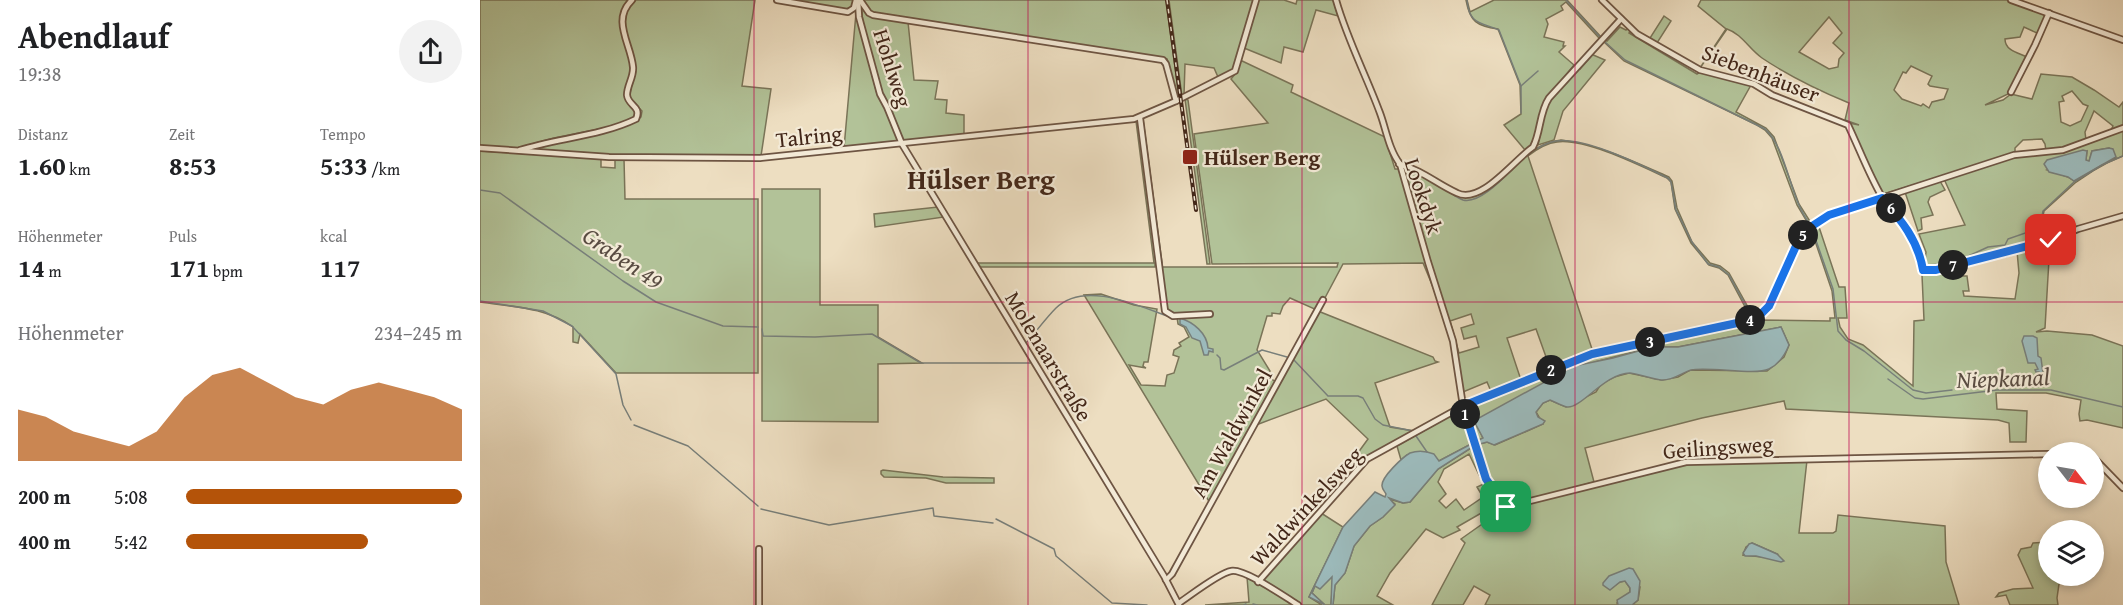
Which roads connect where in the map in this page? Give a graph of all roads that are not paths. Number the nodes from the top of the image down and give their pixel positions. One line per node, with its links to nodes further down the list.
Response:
1 (632, 0): 18 (street)
2 (777, 0): 8 (street)
3 (858, 0): 8 (street); 13 (street); 16 (street, Hohlweg)
4 (1256, 0): 13 (street, Talring)
5 (1336, 0): 19 (street, Lookdyk)
6 (1602, 0): 10 (street, Siebenhäuser)
7 (2011, 0): 9 (street)
8 (783, 1)
9 (2049, 13): 11 (street); 12 (street)
10 (1621, 19): 19 (street); 20 (street, Siebenhäuser)
11 (2123, 39)
12 (2011, 92)
13 (1176, 101): 14 (street, Talring)
14 (1140, 117): 16 (street, Talring); 23 (street)
15 (2123, 128): 20 (street)
16 (902, 144): 18 (street, Talring); 30 (street, Molenaarstraße)
17 (480, 148): 18 (street, Talring)
18 (518, 151)
19 (1399, 164): 24 (street, Lookdyk)
20 (1882, 198): 21 (street, Siebenhäuser); 24 (street, Waldwinkelsweg)
21 (2123, 216)
22 (1323, 300): 30 (street, Am Waldwinkel)
23 (1210, 315)
24 (1463, 406): 25 (street, Geilingsweg); 29 (street, Waldwinkelsweg)
25 (2038, 454)
26 (2104, 468): 27 (street)
27 (2123, 488)
28 (759, 549): 32 (street)
29 (1258, 582): 31 (street, Waldwinkelsweg); 33 (street)
30 (1168, 583): 31 (street, Molenaarstraße)
31 (1179, 604)
32 (759, 605)
33 (1298, 605)

